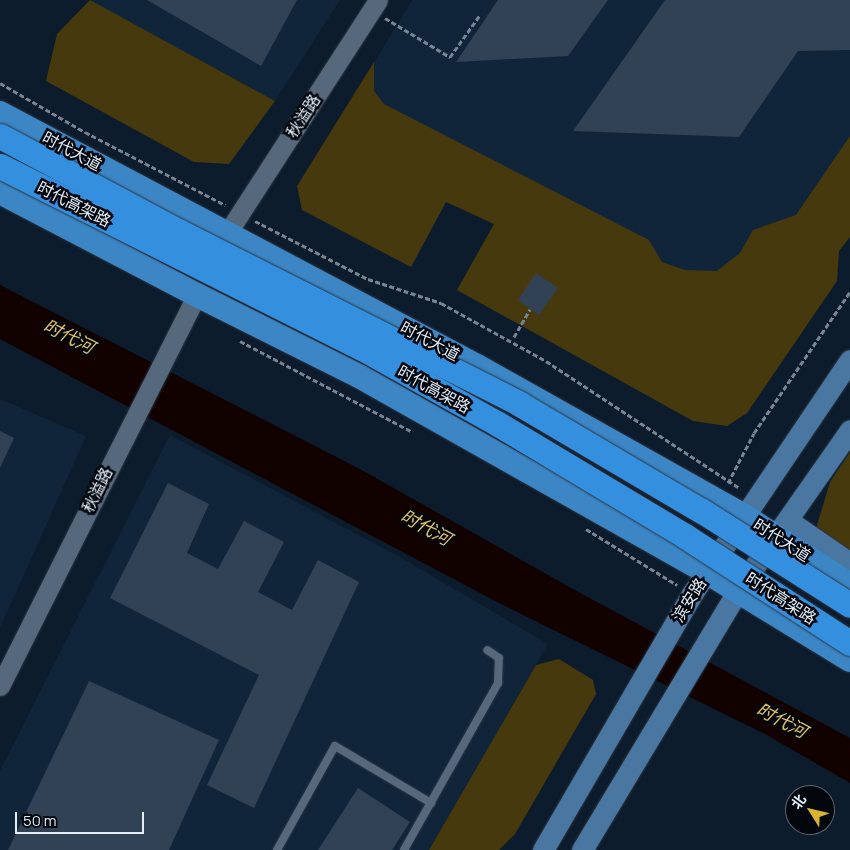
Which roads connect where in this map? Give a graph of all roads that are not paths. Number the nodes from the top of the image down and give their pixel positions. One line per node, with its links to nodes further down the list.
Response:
1 (375, 5): 6 (street, 秋溢路)
2 (0, 113): 6 (main road, 时代大道)
3 (0, 136): 16 (highway, 时代高架路, bridge)
4 (0, 166): 17 (highway, 时代高架路, bridge)
5 (0, 192): 7 (main road)
6 (234, 222): 10 (main road, 时代大道)
7 (197, 296): 13 (main road); 20 (street, 秋溢路)
8 (850, 360): 10 (main road, 滨安路)
9 (850, 430): 11 (main road)
10 (752, 509): 11 (main road, 时代大道); 13 (main road, 滨安路)
11 (783, 528): 12 (main road); 14 (main road, 时代大道); 15 (main road)
12 (850, 563)
13 (707, 572): 15 (main road); 24 (main road, 滨安路)
14 (850, 585)
15 (738, 590): 19 (main road); 25 (main road)
16 (850, 605)
17 (850, 643)
18 (487, 650): 21 (lane)
19 (850, 660)
20 (0, 686)
21 (431, 802): 22 (lane); 23 (lane)
22 (277, 850)
23 (404, 850)
24 (544, 850)
25 (582, 850)

